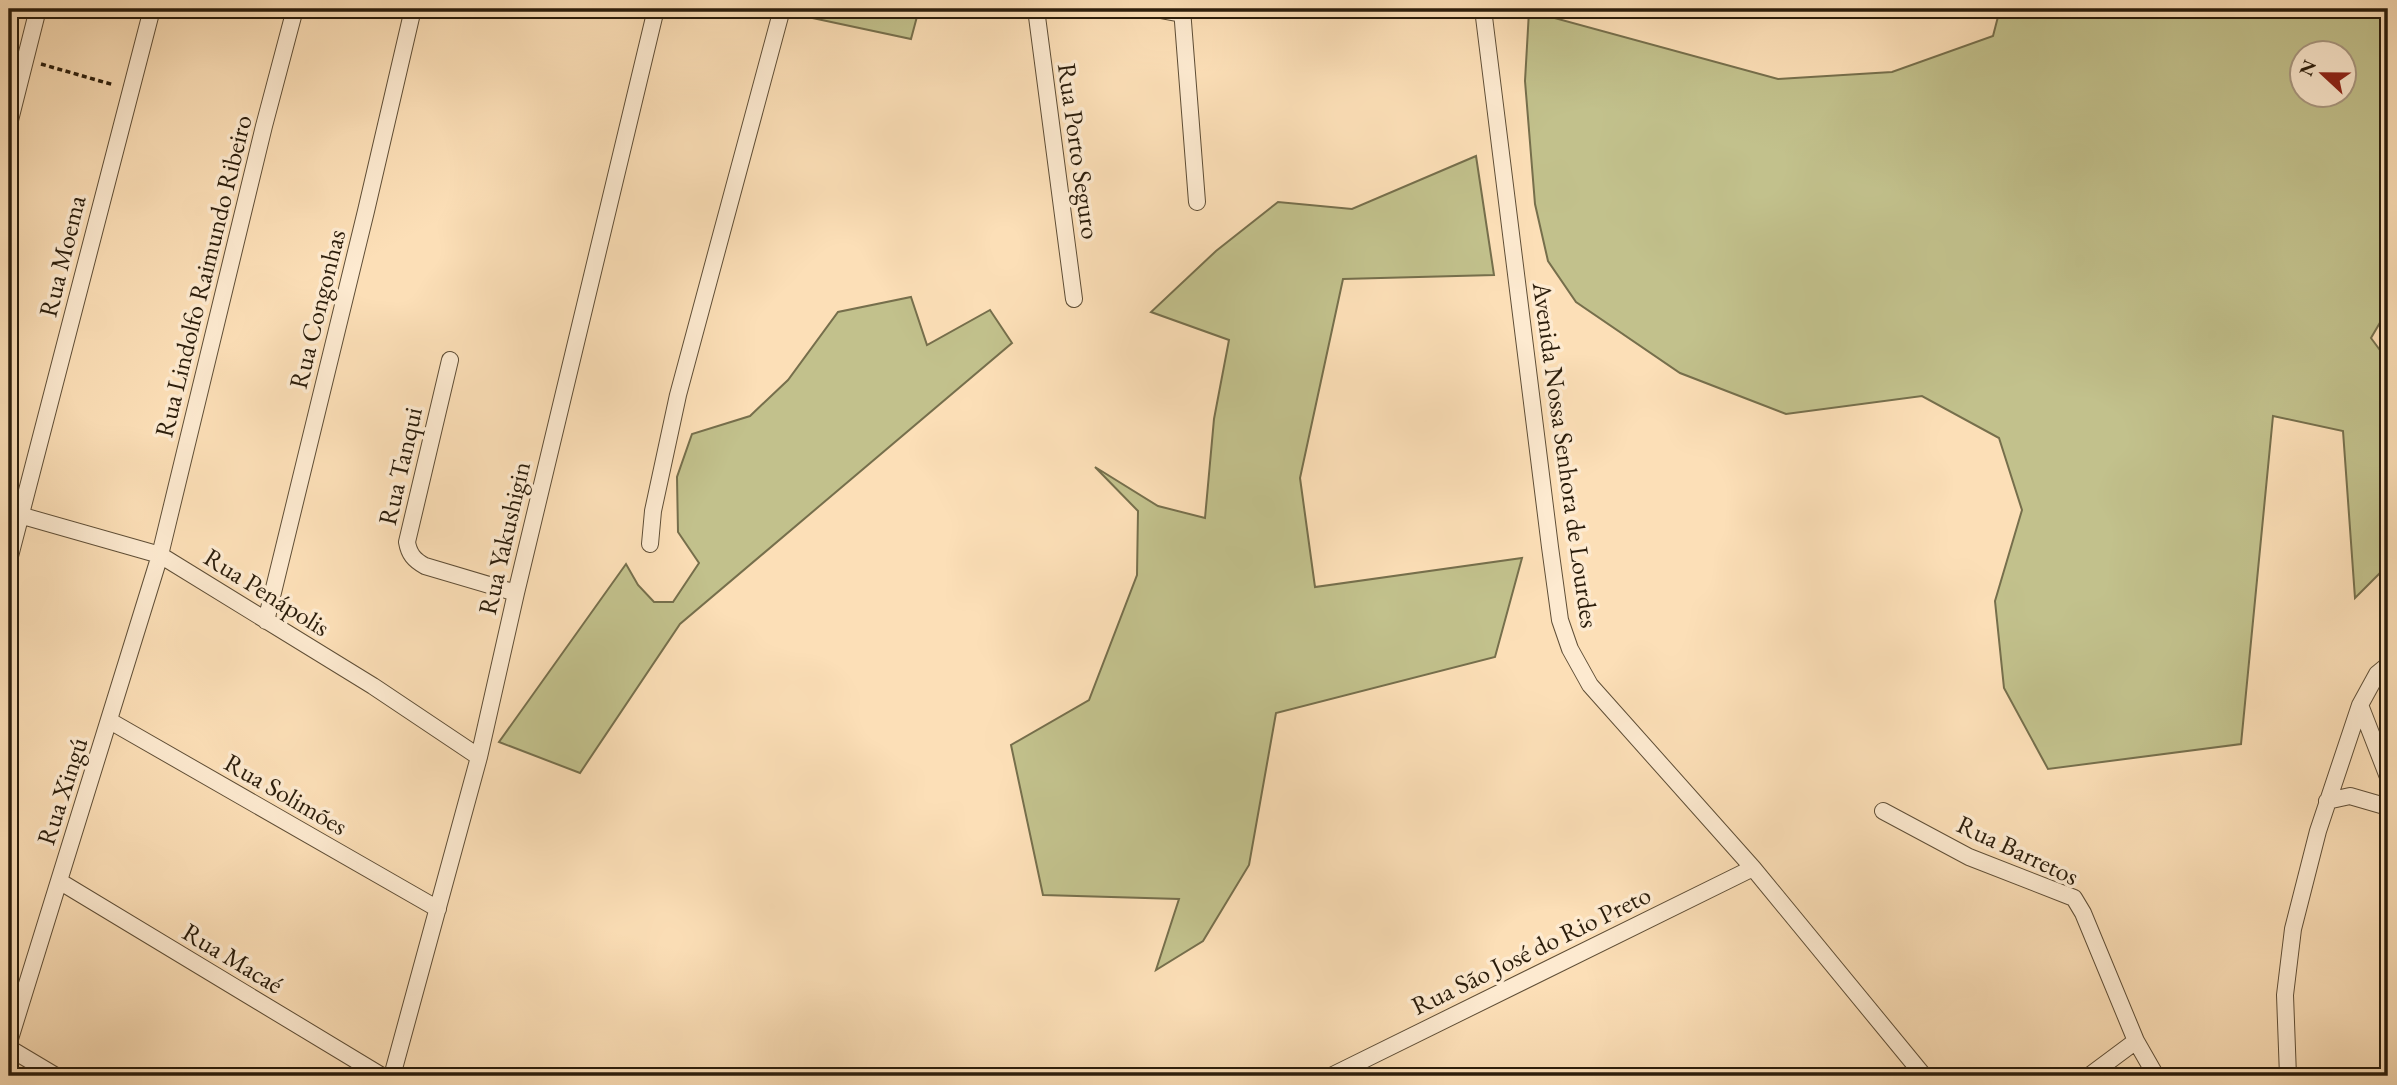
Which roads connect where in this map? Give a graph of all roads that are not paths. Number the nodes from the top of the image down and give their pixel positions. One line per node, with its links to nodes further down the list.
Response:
1 (38, 9): 11 (street)
2 (152, 9): 15 (street, Rua Moema)
3 (295, 9): 17 (street, Rua Lindolfo Raimundo Ribeiro)
4 (413, 9): 20 (street, Rua Congonhas)
5 (656, 9): 19 (street, Rua Yakushigin)
6 (782, 9): 16 (street)
7 (1036, 9): 13 (street, Rua Porto Seguro)
8 (1155, 9): 10 (street)
9 (1483, 9): 29 (street, Avenida Nossa Senhora de Lourdes)
10 (1182, 11): 12 (street)
11 (9, 124)
12 (1197, 202)
13 (1074, 299)
14 (450, 360): 19 (street, Rua Tanqui)
15 (15, 514): 17 (street, Rua Penápolis); 18 (street, Rua Moema)
16 (650, 544)
17 (160, 555): 20 (street, Rua Penápolis); 23 (street, Rua Xingú)
18 (9, 560)
19 (516, 593): 24 (street, Rua Yakushigin)
20 (266, 621): 24 (street, Rua Penápolis)
21 (2388, 665): 22 (street)
22 (2360, 705): 25 (street); 26 (street)
23 (110, 721): 30 (street, Rua Xingú); 31 (street, Rua Solimões)
24 (480, 757): 31 (street, Rua Yakushigin)
25 (2388, 777)
26 (2328, 802): 27 (street); 42 (street)
27 (2388, 807)
28 (1883, 811): 32 (street, Rua Barretos)
29 (1753, 868): 38 (street, Rua São José do Rio Preto); 39 (street, Avenida Nossa Senhora de Lourdes)
30 (59, 881): 33 (street, Rua Xingú); 36 (street, Rua Macaé)
31 (438, 909): 37 (street, Rua Yakushigin)
32 (2136, 1041): 40 (street); 41 (street, Rua Barretos)
33 (9, 1042)
34 (9, 1048): 35 (street)
35 (56, 1076)
36 (382, 1076)
37 (392, 1076)
38 (1332, 1076)
39 (1924, 1076)
40 (2088, 1076)
41 (2156, 1076)
42 (2288, 1076)

